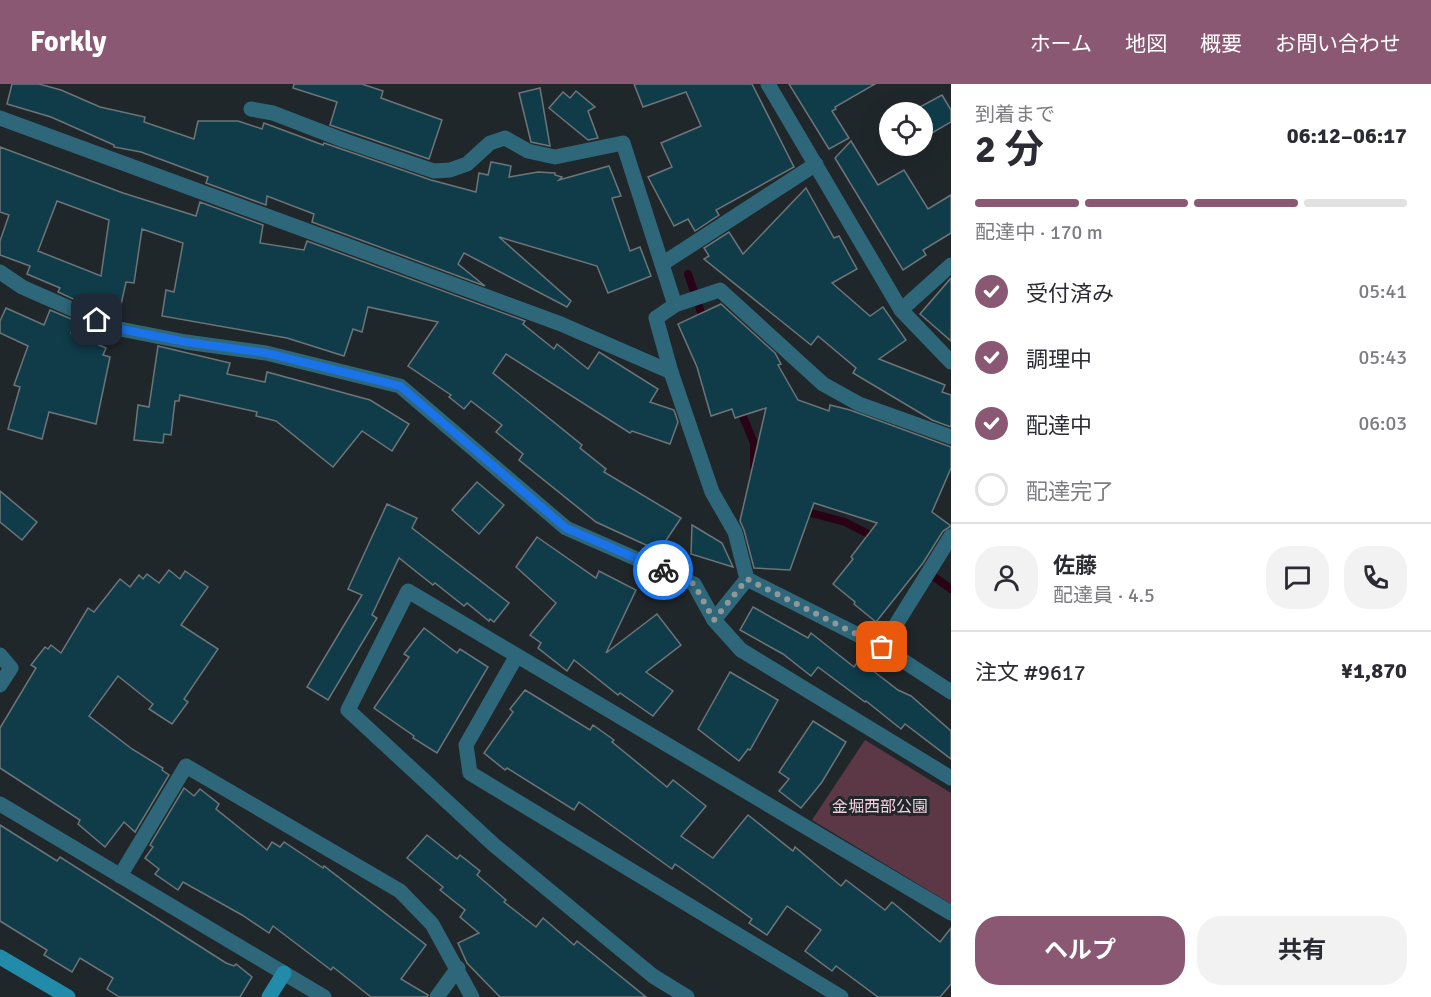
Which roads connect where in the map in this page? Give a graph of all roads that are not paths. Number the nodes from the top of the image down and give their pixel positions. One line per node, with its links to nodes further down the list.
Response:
1 (768, 84): 4 (street)
2 (250, 109): 5 (street)
3 (0, 118): 11 (street)
4 (816, 164): 5 (street); 9 (street)
5 (662, 264): 8 (street)
6 (951, 265): 9 (street)
7 (0, 272): 15 (street)
8 (675, 305): 11 (street); 12 (street)
9 (901, 310): 10 (street)
10 (951, 362)
11 (671, 372): 14 (street)
12 (951, 437)
13 (951, 536): 16 (street)
14 (747, 579): 15 (street); 16 (street)
15 (714, 620): 21 (street)
16 (882, 647): 20 (street)
17 (0, 655): 19 (street)
18 (516, 657): 24 (street); 33 (street); 34 (street)
19 (0, 685)
20 (951, 692)
21 (951, 778)
22 (0, 804): 23 (street)
23 (120, 876): 26 (street); 27 (street)
24 (951, 913)
25 (0, 957): 28 (street)
26 (458, 968): 31 (street); 32 (street)
27 (284, 973): 29 (street); 30 (street)
28 (68, 997)
29 (270, 997)
30 (324, 997)
31 (437, 997)
32 (472, 997)
33 (687, 997)
34 (841, 997)

